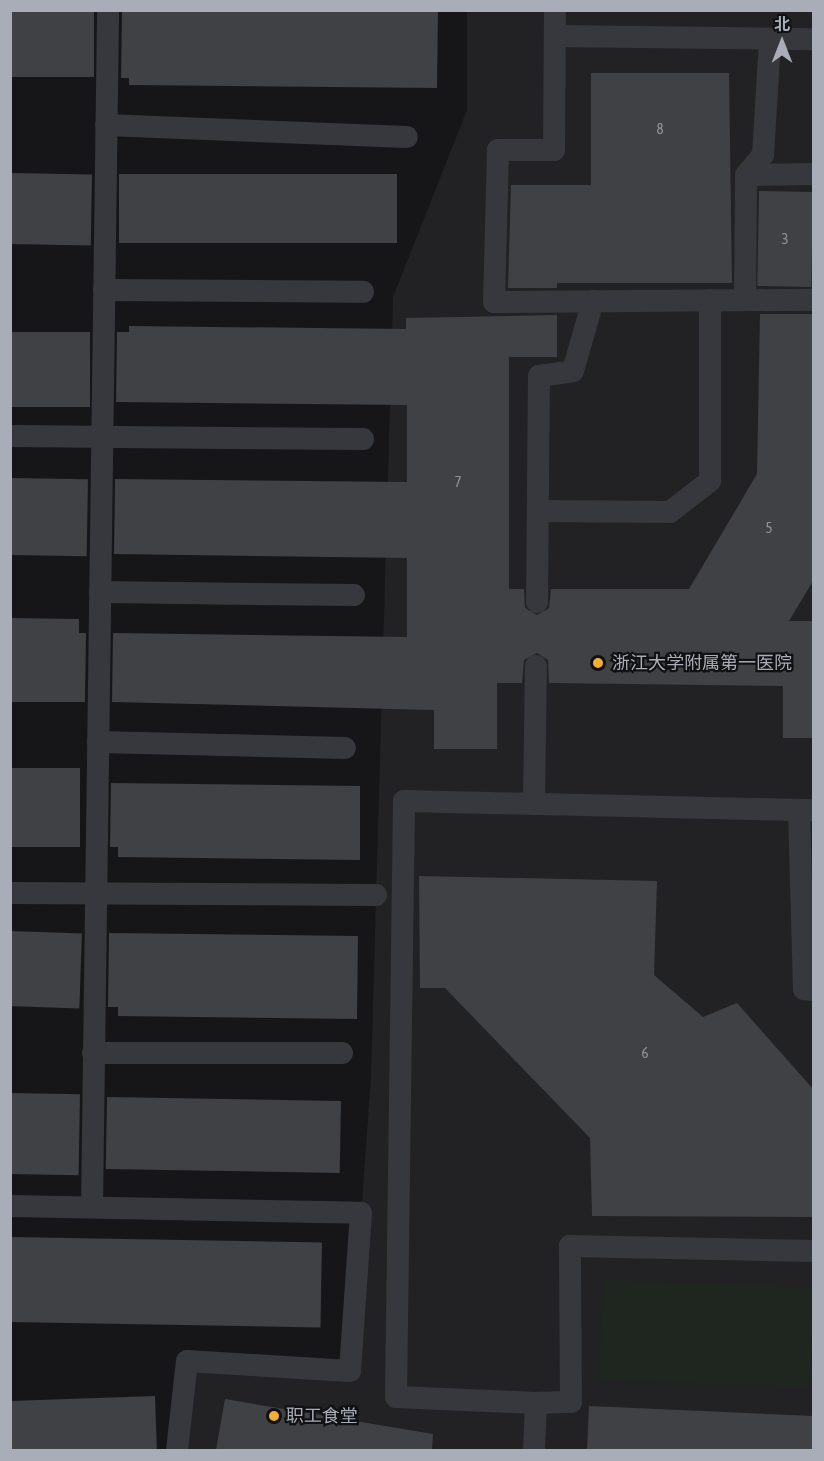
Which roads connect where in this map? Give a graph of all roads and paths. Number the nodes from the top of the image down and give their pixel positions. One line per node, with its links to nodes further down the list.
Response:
1 (108, 10): 6 (lane)
2 (555, 10): 3 (lane)
3 (555, 36): 4 (lane); 15 (lane)
4 (770, 39): 5 (lane); 9 (lane)
5 (813, 39)
6 (106, 125): 7 (lane); 10 (lane)
7 (407, 137)
8 (813, 174): 9 (lane)
9 (746, 175): 13 (lane)
10 (104, 290): 11 (lane); 17 (lane)
11 (363, 292)
12 (710, 300): 13 (lane); 15 (lane); 19 (lane)
13 (745, 300): 14 (lane)
14 (813, 300)
15 (593, 301): 19 (lane)
16 (10, 436): 17 (lane)
17 (102, 436): 18 (lane); 20 (lane)
18 (363, 439)
19 (539, 511): 22 (lane)
20 (100, 592): 21 (lane); 24 (lane)
21 (354, 595)
22 (537, 602)
23 (536, 666): 26 (lane)
24 (98, 742): 25 (lane); 29 (lane)
25 (345, 748)
26 (534, 804): 27 (lane); 37 (lane)
27 (806, 811): 31 (lane)
28 (10, 894): 29 (lane)
29 (96, 895): 30 (lane); 32 (lane)
30 (376, 895)
31 (813, 990)
32 (93, 1053): 33 (lane); 35 (lane)
33 (342, 1053)
34 (10, 1206): 35 (lane)
35 (92, 1207): 38 (lane)
36 (813, 1251): 37 (lane)
37 (536, 1403): 39 (lane)
38 (177, 1450)
39 (534, 1450)

